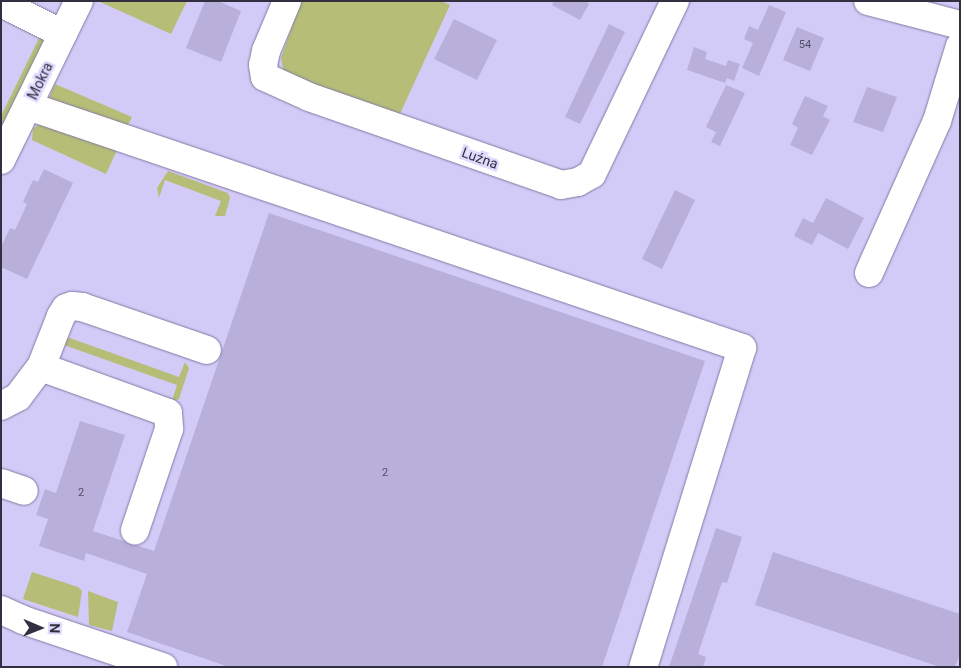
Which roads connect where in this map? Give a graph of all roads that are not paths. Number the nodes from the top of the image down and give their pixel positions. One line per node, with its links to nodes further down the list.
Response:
1 (79, 1): 7 (street, Mokra)
2 (287, 1): 3 (street, Luźna)
3 (675, 1)
4 (868, 1): 6 (street)
5 (4, 3): 7 (street)
6 (960, 25)
7 (63, 34): 9 (street, Mokra)
8 (960, 46): 11 (street)
9 (28, 106): 10 (street, Mokra); 18 (street)
10 (1, 160)
11 (869, 273)
12 (207, 350): 13 (street)
13 (41, 367): 14 (street); 15 (street)
14 (1, 406)
15 (135, 530)
16 (1, 610): 17 (street)
17 (163, 667)
18 (644, 667)

